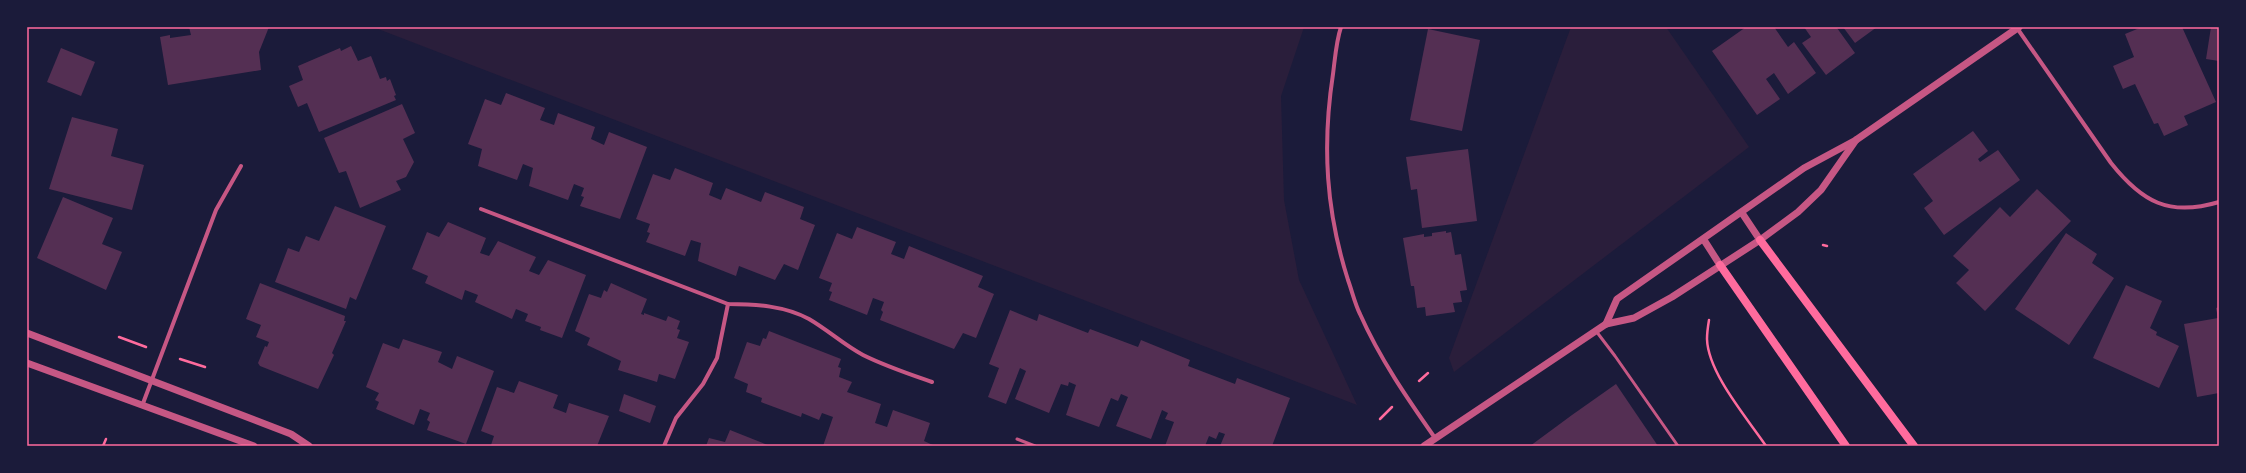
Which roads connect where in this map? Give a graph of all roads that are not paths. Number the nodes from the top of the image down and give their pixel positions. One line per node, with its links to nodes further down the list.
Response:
1 (1341, 27): 19 (street)
2 (2018, 28): 3 (street); 5 (street)
3 (1856, 140): 7 (street); 9 (street)
4 (241, 166): 16 (street)
5 (2219, 202)
6 (481, 209): 11 (street)
7 (1742, 213): 8 (street); 9 (street)
8 (1704, 240): 10 (street); 12 (street)
9 (1760, 240): 10 (street); 28 (main road)
10 (1720, 265): 12 (street); 27 (main road)
11 (728, 304): 17 (street); 23 (street)
12 (1606, 324): 13 (street)
13 (1596, 331): 19 (street); 26 (lane)
14 (27, 333): 16 (street)
15 (27, 363): 18 (street)
16 (151, 381): 18 (street); 22 (street)
17 (932, 382)
18 (141, 406): 21 (street)
19 (1435, 438): 25 (street)
20 (1017, 439): 24 (lane)
21 (254, 446)
22 (309, 446)
23 (664, 446)
24 (1035, 446)
25 (1424, 446)
26 (1678, 446)
27 (1846, 446)
28 (1914, 446)

